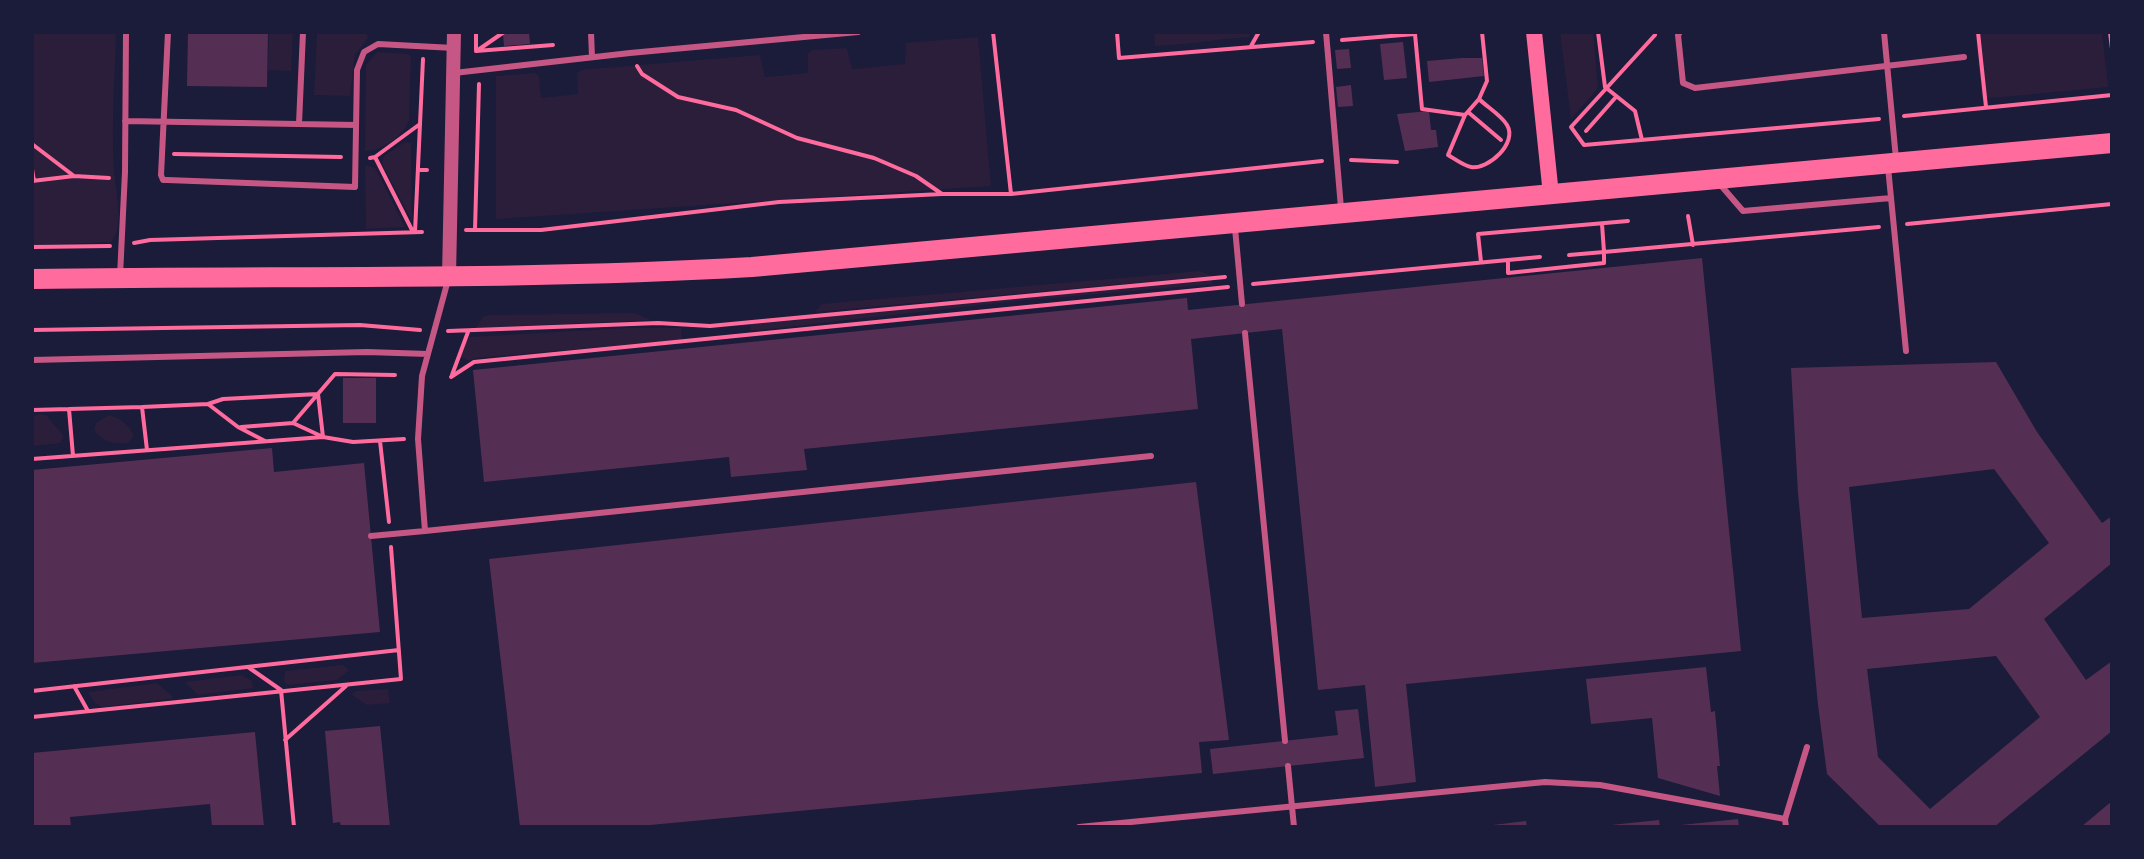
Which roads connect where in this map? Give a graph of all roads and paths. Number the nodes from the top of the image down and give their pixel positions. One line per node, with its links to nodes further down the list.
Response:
1 (126, 32): 40 (lane)
2 (168, 32): 41 (lane)
3 (303, 32): 42 (lane)
4 (454, 32): 24 (street)
5 (476, 32): 26 (path)
6 (504, 32): 26 (path)
7 (591, 32): 29 (lane)
8 (858, 32): 27 (lane)
9 (993, 32): 62 (path)
10 (1117, 32): 23 (path)
11 (1259, 32): 23 (path)
12 (1326, 32): 22 (lane)
13 (1482, 32): 37 (path)
14 (1534, 32): 63 (main road)
15 (1598, 32): 35 (path)
16 (1655, 32): 35 (path)
17 (1680, 32): 32 (lane)
18 (1884, 32): 32 (lane)
19 (1978, 32): 38 (path)
20 (2110, 32): 25 (path)
21 (1415, 33): 22 (path); 39 (path)
22 (1327, 41): 23 (path); 51 (lane)
23 (1251, 46)
24 (454, 48): 33 (street); 44 (lane)
25 (2112, 49)
26 (476, 51): 31 (path)
27 (630, 53): 29 (lane); 61 (path)
28 (423, 54): 43 (path)
29 (592, 57): 33 (lane)
30 (1964, 57): 32 (lane)
31 (477, 58)
32 (1888, 65): 53 (lane)
33 (454, 73): 79 (street)
34 (479, 84): 61 (path)
35 (1605, 87): 36 (path); 36 (path)
36 (1616, 97): 45 (path)
37 (1479, 99): 39 (path); 39 (path)
38 (1986, 107)
39 (1467, 113): 46 (path)
40 (125, 121): 41 (lane); 57 (lane)
41 (164, 121): 42 (lane); 50 (lane)
42 (299, 124): 44 (lane)
43 (420, 124): 49 (path); 55 (path)
44 (356, 125): 50 (lane)
45 (1586, 131)
46 (1501, 140)
47 (2112, 143): 53 (main road)
48 (32, 144): 58 (path)
49 (375, 157): 50 (path); 70 (path)
50 (356, 158)
51 (1337, 160): 52 (path); 62 (path); 65 (lane)
52 (1397, 162)
53 (1892, 163): 59 (main road); 64 (lane)
54 (32, 169): 60 (path)
55 (419, 170): 56 (path); 70 (path)
56 (427, 170)
57 (125, 172): 58 (path); 72 (lane)
58 (74, 176): 60 (path)
59 (1715, 180): 63 (main road); 64 (lane)
60 (33, 181)
61 (942, 194): 62 (path)
62 (1011, 194)
63 (1551, 195): 65 (main road)
64 (1891, 198): 90 (lane)
65 (1341, 215): 69 (main road)
66 (1688, 216): 74 (path)
67 (1628, 221): 68 (path)
68 (1602, 224): 74 (path); 78 (path)
69 (1234, 225): 79 (main road); 80 (lane)
70 (414, 232): 71 (path); 72 (path)
71 (422, 232)
72 (121, 245): 73 (path); 81 (lane)
73 (32, 247)
74 (1604, 252): 75 (path); 77 (path)
75 (1569, 255)
76 (1540, 257): 77 (path)
77 (1508, 260): 78 (path)
78 (1481, 262): 83 (path)
79 (449, 276): 81 (main road); 87 (lane)
80 (1239, 276): 83 (lane); 85 (path)
81 (120, 277): 82 (main road)
82 (32, 279)
83 (1240, 286): 84 (lane); 89 (path)
84 (1242, 304)
85 (710, 326): 89 (path); 89 (path)
86 (32, 330): 87 (path)
87 (435, 331): 91 (lane)
88 (1245, 333): 121 (lane)
89 (712, 338)
90 (1906, 351)
91 (428, 354): 92 (lane); 102 (lane)
92 (32, 360)
93 (395, 375): 94 (path)
94 (318, 394): 95 (path); 99 (path); 101 (path)
95 (208, 404): 96 (path); 100 (path)
96 (142, 407): 97 (path); 105 (path)
97 (69, 409): 98 (path); 106 (path)
98 (32, 410)
99 (293, 423): 100 (path); 101 (path)
100 (238, 427): 103 (path)
101 (323, 437): 103 (path); 104 (path)
102 (418, 439): 104 (path); 109 (lane)
103 (266, 441): 105 (path)
104 (380, 441): 110 (path)
105 (147, 450): 106 (path)
106 (73, 456): 108 (path)
107 (1151, 456): 109 (lane)
108 (32, 459)
109 (425, 531): 110 (lane)
110 (390, 534): 111 (lane); 112 (path)
111 (371, 536)
112 (399, 650): 113 (path); 114 (path)
113 (248, 667): 115 (path); 116 (path)
114 (348, 684): 116 (path); 120 (path)
115 (74, 686): 117 (path); 118 (path)
116 (281, 690): 118 (path); 120 (path)
117 (32, 691)
118 (88, 711): 119 (path)
119 (32, 717)
120 (285, 740): 126 (path)
121 (1285, 741)
122 (1807, 747): 125 (lane)
123 (1288, 766): 124 (lane)
124 (1292, 807): 125 (lane); 127 (lane); 128 (lane)
125 (1785, 823)
126 (294, 827)
127 (1079, 827)
128 (1294, 827)

